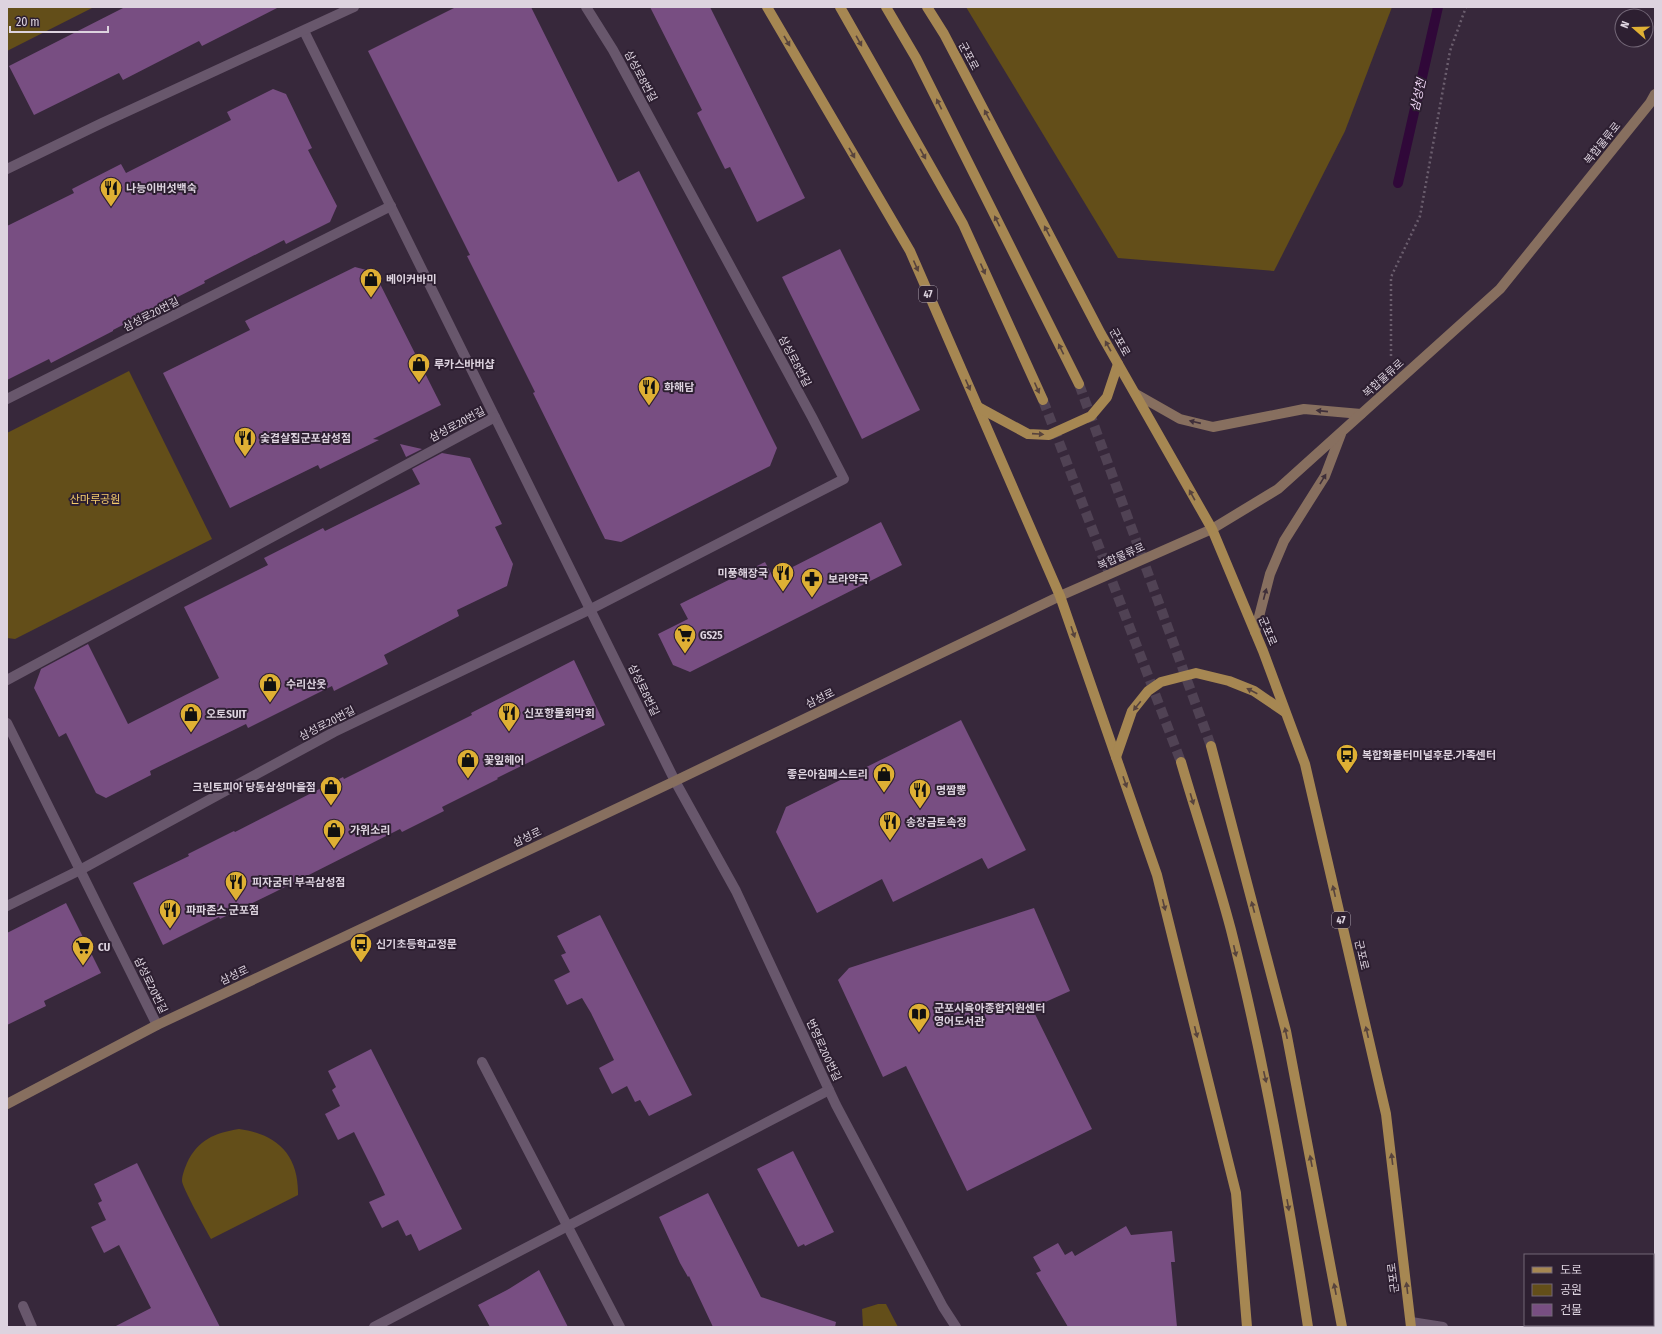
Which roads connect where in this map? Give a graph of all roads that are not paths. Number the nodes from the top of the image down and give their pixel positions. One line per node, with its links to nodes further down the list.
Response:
1 (354, 7): 7 (street)
2 (586, 7): 22 (street, 삼성로8번길)
3 (767, 7): 16 (main road, 47, one-way to 16)
4 (840, 7): 15 (main road, one-way to 15)
5 (886, 7): 12 (main road, one-way to 5)
6 (927, 7): 11 (main road, 군포로 / 47, one-way to 6)
7 (304, 31): 9 (street); 10 (street, 삼성로8번길)
8 (1655, 94): 17 (main road, 복합물류로)
9 (7, 169)
10 (391, 206): 14 (street, 삼성로20번길); 18 (street, 삼성로8번길)
11 (1118, 364): 13 (main road, 군포로 / 47); 16 (main road, one-way to 11)
12 (1079, 384)
13 (1136, 394): 17 (main road, one-way to 13); 20 (main road, 군포로 / 47, one-way to 13)
14 (7, 399)
15 (1043, 400)
16 (978, 407): 21 (main road, 47)
17 (1361, 414): 19 (main road, 복합물류로)
18 (495, 417): 22 (street, 삼성로8번길); 24 (street, 삼성로20번길)
19 (1342, 431): 20 (main road, 복합물류로); 23 (main road, one-way to 19)
20 (1212, 529): 21 (main road, 복합물류로); 23 (main road, 군포로 / 47)
21 (1060, 596): 28 (main road, 47, one-way to 28); 30 (main road, 삼성로)
22 (591, 610): 30 (street, 삼성로8번길); 31 (street, 삼성로20번길)
23 (1255, 632): 25 (main road, 군포로 / 47)
24 (7, 680)
25 (1285, 712): 28 (main road, one-way to 28); 39 (main road, 군포로 / 47, one-way to 25)
26 (7, 723): 31 (street, 삼성로20번길)
27 (1211, 746): 46 (main road, one-way to 27)
28 (1116, 757): 44 (main road, 47, one-way to 44)
29 (1181, 762): 45 (main road, one-way to 45)
30 (675, 780): 33 (main road, 삼성로); 35 (street, 번영로200번길)
31 (80, 870): 32 (street, 삼성로20번길); 33 (street, 삼성로20번길)
32 (7, 906)
33 (157, 1024): 36 (main road, 삼성로)
34 (482, 1062): 37 (street)
35 (829, 1090): 37 (street); 43 (street, 번영로200번길)
36 (7, 1104)
37 (568, 1226): 41 (street); 42 (street)
38 (23, 1306): 40 (street)
39 (1411, 1325): 47 (street)
40 (32, 1327)
41 (374, 1327)
42 (620, 1327)
43 (956, 1327)
44 (1247, 1327)
45 (1308, 1327)
46 (1342, 1327)
47 (1443, 1327)

